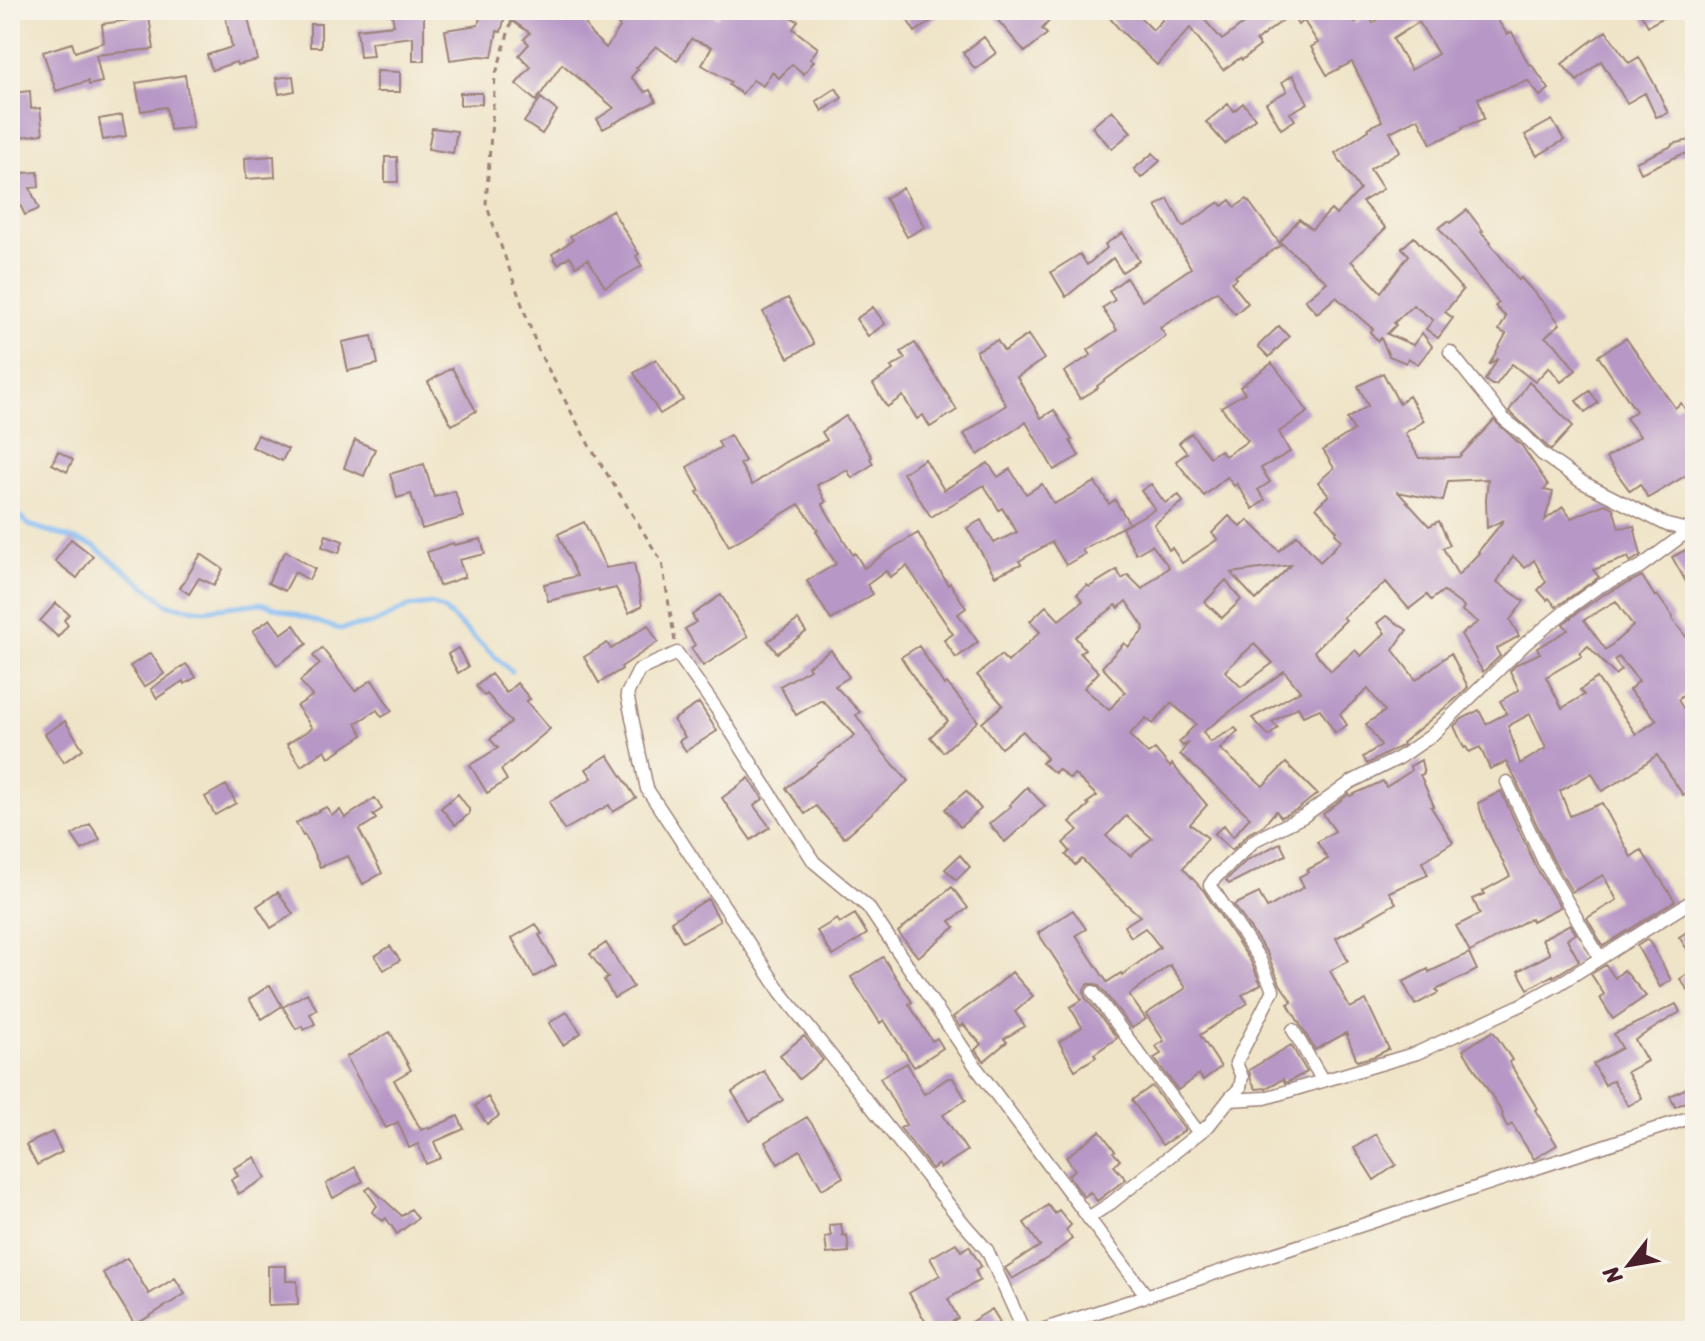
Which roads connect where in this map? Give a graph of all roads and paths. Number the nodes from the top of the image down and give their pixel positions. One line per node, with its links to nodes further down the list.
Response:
1 (515, 10): 4 (path)
2 (1450, 352): 3 (street)
3 (1691, 531): 11 (street)
4 (677, 653): 14 (street); 16 (street)
5 (1507, 782): 7 (street)
6 (1695, 899): 7 (street)
7 (1600, 958): 10 (street)
8 (1093, 992): 13 (street)
9 (1293, 1030): 10 (street)
10 (1323, 1081): 11 (street)
11 (1229, 1100): 13 (street)
12 (1695, 1116): 15 (street)
13 (1199, 1133): 14 (street)
14 (1088, 1218): 15 (street)
15 (1146, 1295): 17 (street)
16 (1024, 1331)
17 (1039, 1331)

